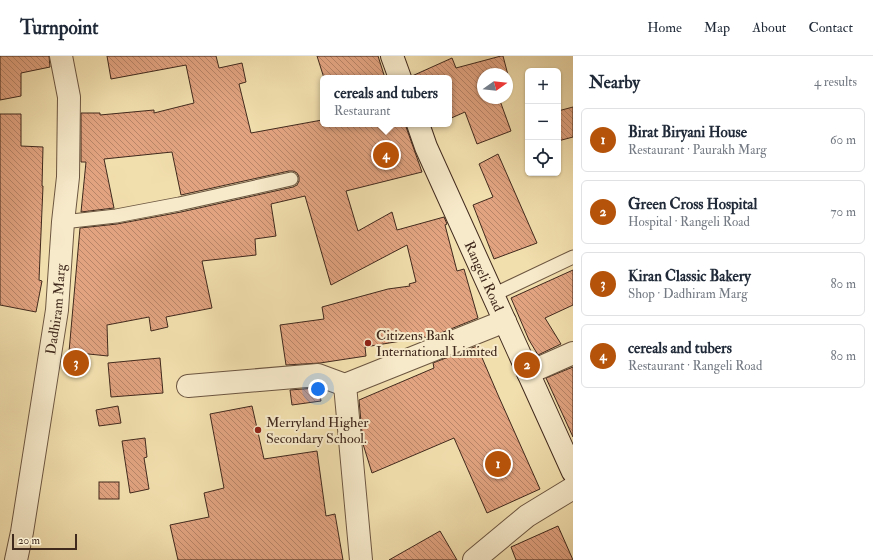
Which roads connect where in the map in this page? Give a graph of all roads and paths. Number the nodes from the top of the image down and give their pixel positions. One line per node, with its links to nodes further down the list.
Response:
1 (61, 56): 6 (street, Dadhiram Marg)
2 (392, 56): 3 (street)
3 (399, 75)
4 (419, 127): 8 (street, Rangeli Road)
5 (291, 179): 6 (lane)
6 (63, 222): 16 (street, Dadhiram Marg)
7 (573, 257): 8 (lane)
8 (493, 295): 9 (street, Rangeli Road)
9 (505, 321): 11 (street, Rangeli Road); 12 (street)
10 (573, 353): 11 (street)
11 (528, 373): 14 (street, Rangeli Road)
12 (345, 385): 13 (street); 17 (street)
13 (188, 386)
14 (573, 472)
15 (573, 488): 18 (street)
16 (16, 560)
17 (360, 560)
18 (474, 560)

